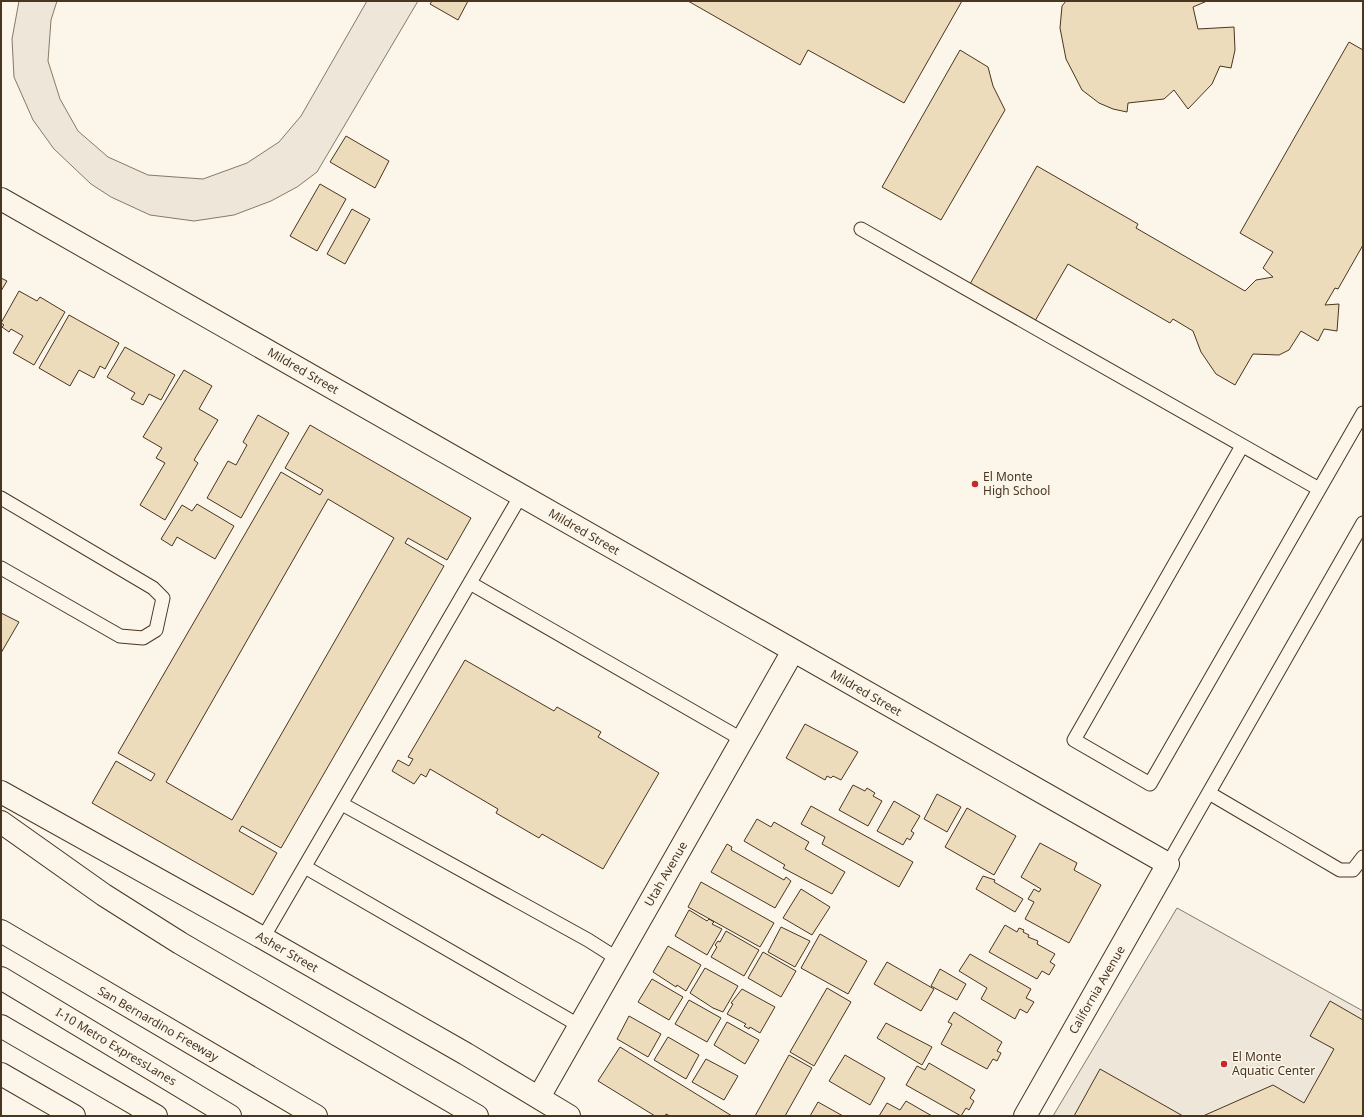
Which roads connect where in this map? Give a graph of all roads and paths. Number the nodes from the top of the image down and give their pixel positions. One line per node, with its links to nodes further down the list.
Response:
1 (1, 200): 6 (main road, Mildred Street)
2 (861, 229): 4 (lane)
3 (1363, 413): 5 (lane)
4 (1242, 446): 5 (lane); 5 (lane)
5 (1319, 489)
6 (521, 495): 10 (lane); 11 (main road, Mildred Street)
7 (1, 498): 9 (lane)
8 (1363, 523): 14 (lane)
9 (1, 568)
10 (470, 583): 12 (lane); 15 (lane)
11 (793, 652): 12 (main road, Utah Avenue); 18 (main road, Mildred Street)
12 (743, 740): 22 (main road, Utah Avenue)
13 (1, 792): 21 (main road, Asher Street)
14 (1209, 793): 17 (lane); 18 (lane)
15 (342, 804): 19 (lane); 22 (lane)
16 (1, 822): 32 (main road)
17 (1363, 857)
18 (1168, 864): 34 (main road, California Avenue)
19 (305, 867): 21 (lane); 25 (lane)
20 (1, 932): 31 (main road, San Bernardino Freeway)
21 (264, 938): 27 (main road, Asher Street)
22 (618, 959): 25 (main road, Utah Avenue)
23 (1, 978): 30 (main road, I-10 Metro ExpressLanes)
24 (1, 1026): 29 (main road)
25 (580, 1026): 27 (main road, Utah Avenue)
26 (1, 1074): 28 (main road)
27 (539, 1097): 33 (main road, Asher Street)
28 (74, 1116)
29 (156, 1116)
30 (230, 1116)
31 (316, 1116)
32 (477, 1116)
33 (569, 1116)
34 (1025, 1116)

